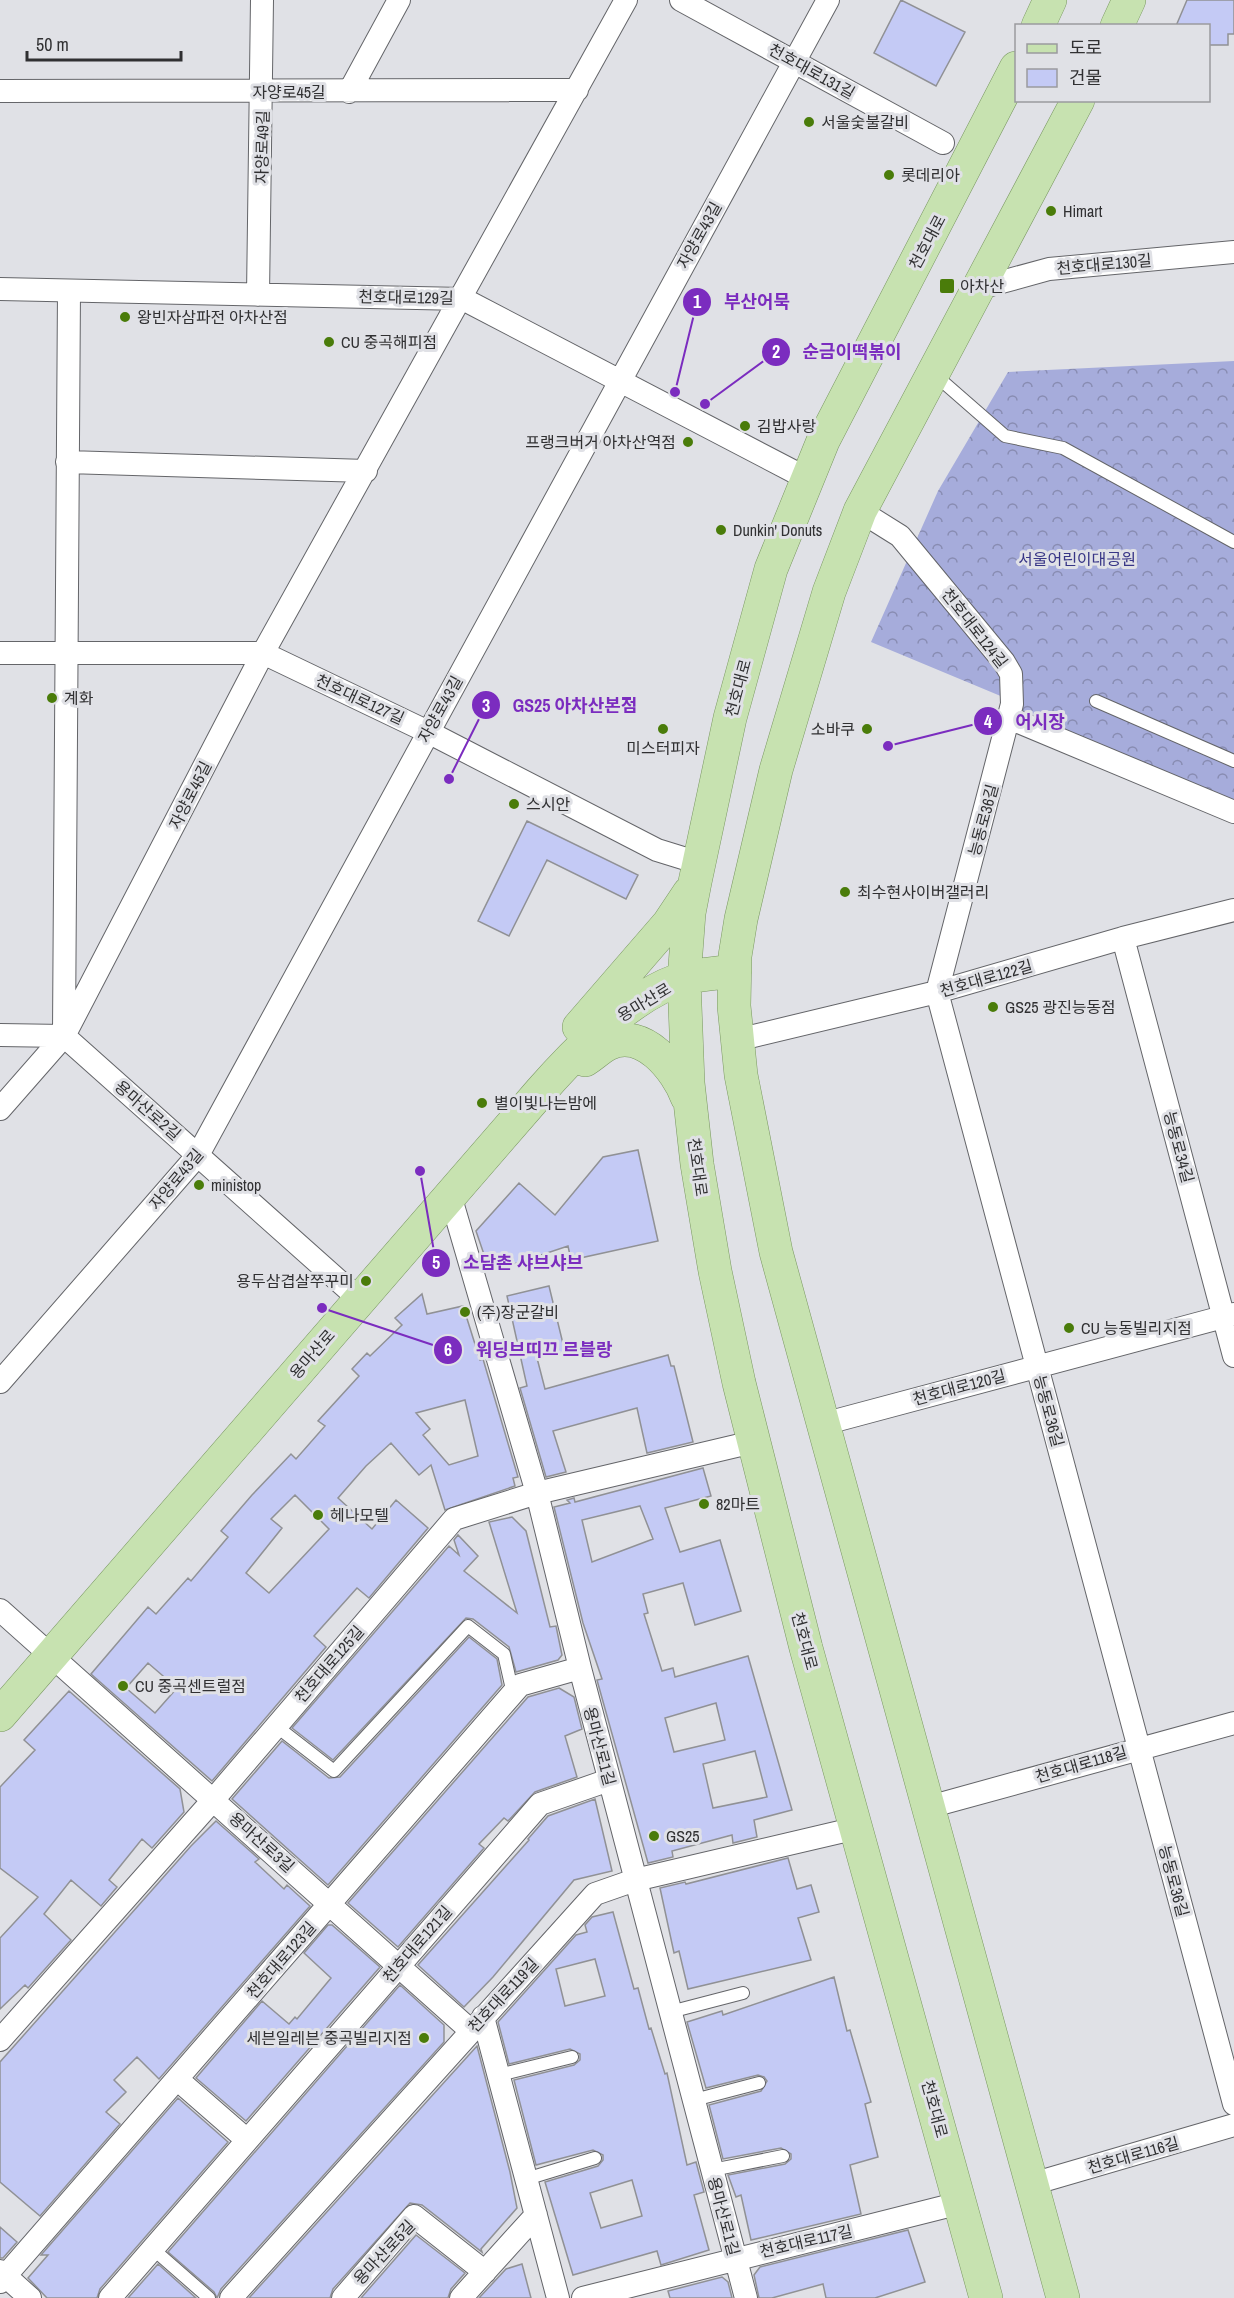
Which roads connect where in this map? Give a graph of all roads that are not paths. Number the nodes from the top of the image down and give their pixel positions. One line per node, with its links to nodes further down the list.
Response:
1 (262, 0): 14 (street, 자양로49길)
2 (399, 0): 15 (street)
3 (626, 0): 12 (street, 자양로45길)
4 (681, 0): 10 (street, 천호대로131길)
5 (828, 0): 10 (street, 자양로43길)
6 (1050, 0): 8 (main road)
7 (1129, 0): 9 (main road)
8 (1039, 24)
9 (1118, 24)
10 (794, 62): 17 (street, 천호대로131길); 25 (street, 자양로43길)
11 (1015, 72): 28 (main road, 천호대로)
12 (577, 90): 15 (street, 자양로45길); 23 (street, 자양로45길)
13 (0, 91): 14 (street, 자양로45길)
14 (263, 92): 15 (street, 자양로45길); 22 (street, 자양로49길)
15 (349, 92)
16 (1077, 102): 20 (main road)
17 (943, 143)
18 (1234, 252): 20 (street, 천호대로130길)
19 (0, 289): 21 (street, 천호대로129길)
20 (976, 289): 24 (main road)
21 (69, 291): 22 (street, 천호대로129길); 26 (street)
22 (258, 295): 23 (street, 천호대로129길)
23 (463, 299): 25 (street, 천호대로129길); 27 (street, 자양로45길)
24 (933, 373): 29 (main road); 30 (lane)
25 (620, 381): 28 (street, 천호대로129길); 36 (street, 자양로43길)
26 (68, 462): 27 (street); 32 (street)
27 (366, 471): 33 (street, 자양로45길)
28 (806, 478): 39 (main road, 천호대로)
29 (861, 511): 35 (street, 천호대로124길); 42 (main road)
30 (1234, 542)
31 (0, 653): 32 (street, 천호대로127길)
32 (65, 653): 33 (street, 천호대로127길); 46 (street)
33 (263, 654): 36 (street, 천호대로127길); 46 (street, 자양로45길)
34 (1096, 701): 37 (lane)
35 (1009, 718): 38 (street); 44 (street, 능동로36길)
36 (428, 732): 39 (street, 천호대로127길); 51 (street, 자양로43길)
37 (1234, 761)
38 (1234, 812)
39 (697, 873): 43 (main road, 천호대로); 48 (main road)
40 (1234, 910): 41 (street, 천호대로122길)
41 (1123, 938): 44 (street, 천호대로122길); 54 (street, 능동로34길)
42 (735, 971): 43 (main road, 용마산로); 47 (main road)
43 (684, 979): 48 (main road, 용마산로); 49 (main road, 천호대로)
44 (937, 992): 47 (street, 천호대로122길); 56 (street, 능동로36길)
45 (0, 1035): 46 (street)
46 (64, 1036): 50 (street, 자양로45길); 51 (street, 용마산로2길)
47 (737, 1040): 58 (main road)
48 (552, 1078): 49 (main road); 52 (main road, 용마산로)
49 (690, 1103): 59 (main road, 천호대로)
50 (0, 1109)
51 (198, 1155): 53 (street, 용마산로2길); 57 (street, 자양로43길)
52 (450, 1195): 53 (main road, 용마산로); 60 (street, 용마산로1길)
53 (360, 1299): 62 (main road, 용마산로)
54 (1229, 1315): 55 (street, 능동로34길); 56 (street, 천호대로120길)
55 (1234, 1356)
56 (1037, 1365): 58 (street, 천호대로120길); 68 (street, 능동로36길)
57 (0, 1382)
58 (823, 1424): 71 (main road)
59 (753, 1442): 60 (street, 천호대로125길); 72 (main road, 천호대로)
60 (537, 1493): 63 (street, 용마산로1길); 67 (street, 천호대로125길)
61 (0, 1610): 62 (street, 용마산로3길)
62 (52, 1655): 65 (main road, 용마산로); 70 (street, 용마산로3길)
63 (580, 1668): 64 (street, 천호대로123길); 69 (street, 용마산로1길)
64 (513, 1694): 67 (lane); 74 (street, 천호대로123길)
65 (0, 1714)
66 (1234, 1723): 68 (street, 천호대로118길)
67 (276, 1726): 70 (street, 천호대로125길)
68 (1139, 1748): 71 (street, 천호대로118길); 85 (street, 능동로36길)
69 (609, 1780): 73 (street, 용마산로1길); 75 (street, 천호대로121길)
70 (214, 1799): 74 (street, 용마산로3길); 79 (street, 천호대로125길)
71 (929, 1807): 92 (main road)
72 (856, 1828): 73 (street, 천호대로119길); 93 (main road, 천호대로)
73 (635, 1880): 77 (street, 용마산로1길); 78 (street, 천호대로119길)
74 (330, 1904): 75 (street, 용마산로3길); 82 (street, 천호대로123길)
75 (399, 1966): 78 (street, 용마산로3길); 87 (street, 천호대로121길)
76 (742, 1993): 77 (lane)
77 (670, 2012): 84 (street, 용마산로1길)
78 (477, 2023): 81 (street); 102 (street, 천호대로119길)
79 (0, 2040)
80 (572, 2057): 81 (lane)
81 (499, 2075): 91 (street)
82 (177, 2079): 87 (street); 98 (street, 천호대로123길)
83 (759, 2083): 84 (lane)
84 (694, 2100): 90 (street, 용마산로1길)
85 (1234, 2104)
86 (1234, 2125): 92 (street, 천호대로116길)
87 (247, 2140): 95 (street, 천호대로121길)
88 (783, 2156): 90 (lane)
89 (595, 2158): 91 (lane)
90 (712, 2170): 96 (street, 용마산로1길)
91 (526, 2179): 94 (street)
92 (1032, 2184): 109 (main road)
93 (960, 2203): 96 (street, 천호대로117길); 108 (main road, 천호대로)
94 (536, 2215): 97 (street); 105 (street)
95 (153, 2249): 100 (street, 천호대로121길); 101 (lane)
96 (735, 2258): 106 (street, 천호대로117길); 107 (street, 용마산로1길)
97 (485, 2272): 103 (street, 용마산로5길); 104 (street)
98 (2, 2276): 99 (street)
99 (30, 2298)
100 (110, 2298)
101 (208, 2298)
102 (231, 2298)
103 (343, 2298)
104 (461, 2298)
105 (558, 2298)
106 (583, 2298)
107 (746, 2298)
108 (986, 2298)
109 (1062, 2298)

